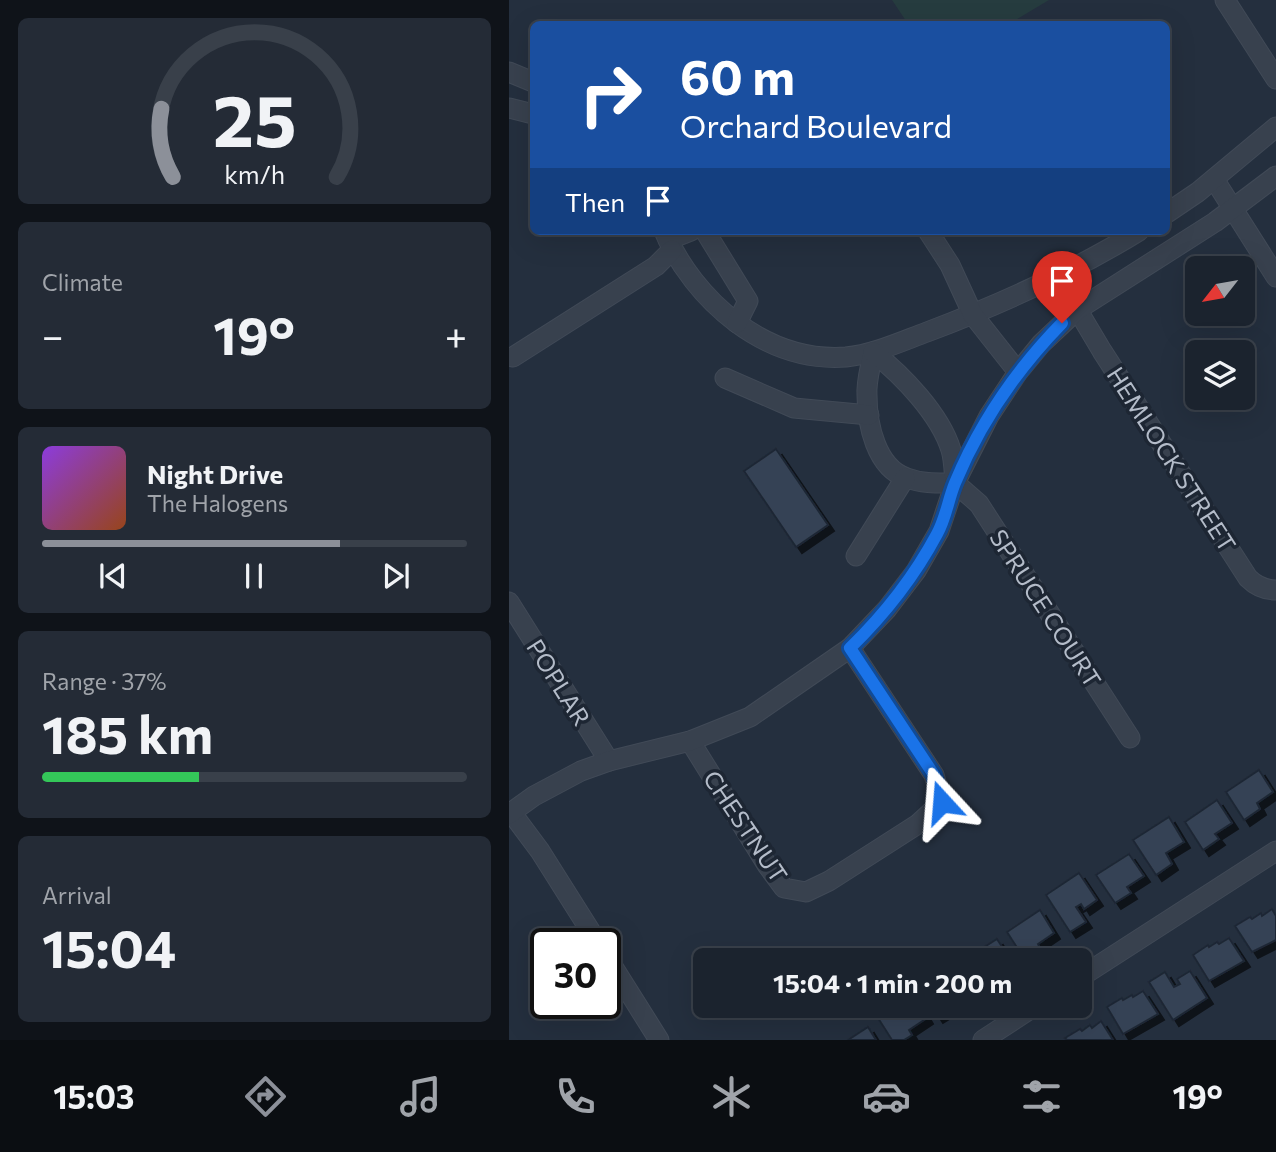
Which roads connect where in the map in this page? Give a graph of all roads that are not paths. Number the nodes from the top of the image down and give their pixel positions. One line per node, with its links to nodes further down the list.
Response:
1 (1225, 0): 3 (street)
2 (509, 72): 4 (street)
3 (1276, 79)
4 (530, 81)
5 (509, 108): 6 (street)
6 (530, 113)
7 (1276, 127): 9 (street)
8 (1276, 176): 10 (street)
9 (1214, 179): 10 (street); 11 (street)
10 (1233, 209): 16 (street); 18 (street)
11 (1170, 211)
12 (707, 235): 20 (street)
13 (931, 235): 19 (street)
14 (1132, 235): 17 (street)
15 (668, 241): 20 (street); 22 (street)
16 (1276, 276)
17 (1058, 277): 18 (street, HEMLOCK STREET); 19 (street)
18 (1078, 310): 23 (street); 29 (street, HEMLOCK STREET)
19 (973, 315): 21 (street); 23 (street)
20 (737, 323): 21 (street)
21 (873, 352): 25 (street); 27 (street)
22 (513, 357)
23 (1018, 372): 27 (street)
24 (725, 378): 25 (street)
25 (869, 415): 26 (street)
26 (905, 478): 27 (street); 28 (street)
27 (955, 483): 31 (street); 32 (street, SPRUCE COURT)
28 (855, 556)
29 (1276, 590)
30 (509, 602): 34 (street, POPLAR)
31 (850, 648): 33 (street); 33 (street, CHESTNUT)
32 (1130, 738)
33 (690, 741): 34 (street)
34 (609, 761): 35 (street)
35 (510, 813): 37 (street)
36 (1276, 851): 38 (street)
37 (589, 928)
38 (1092, 970)
39 (621, 979): 41 (street)
40 (1017, 1018): 42 (street)
41 (659, 1040)
42 (983, 1040)

